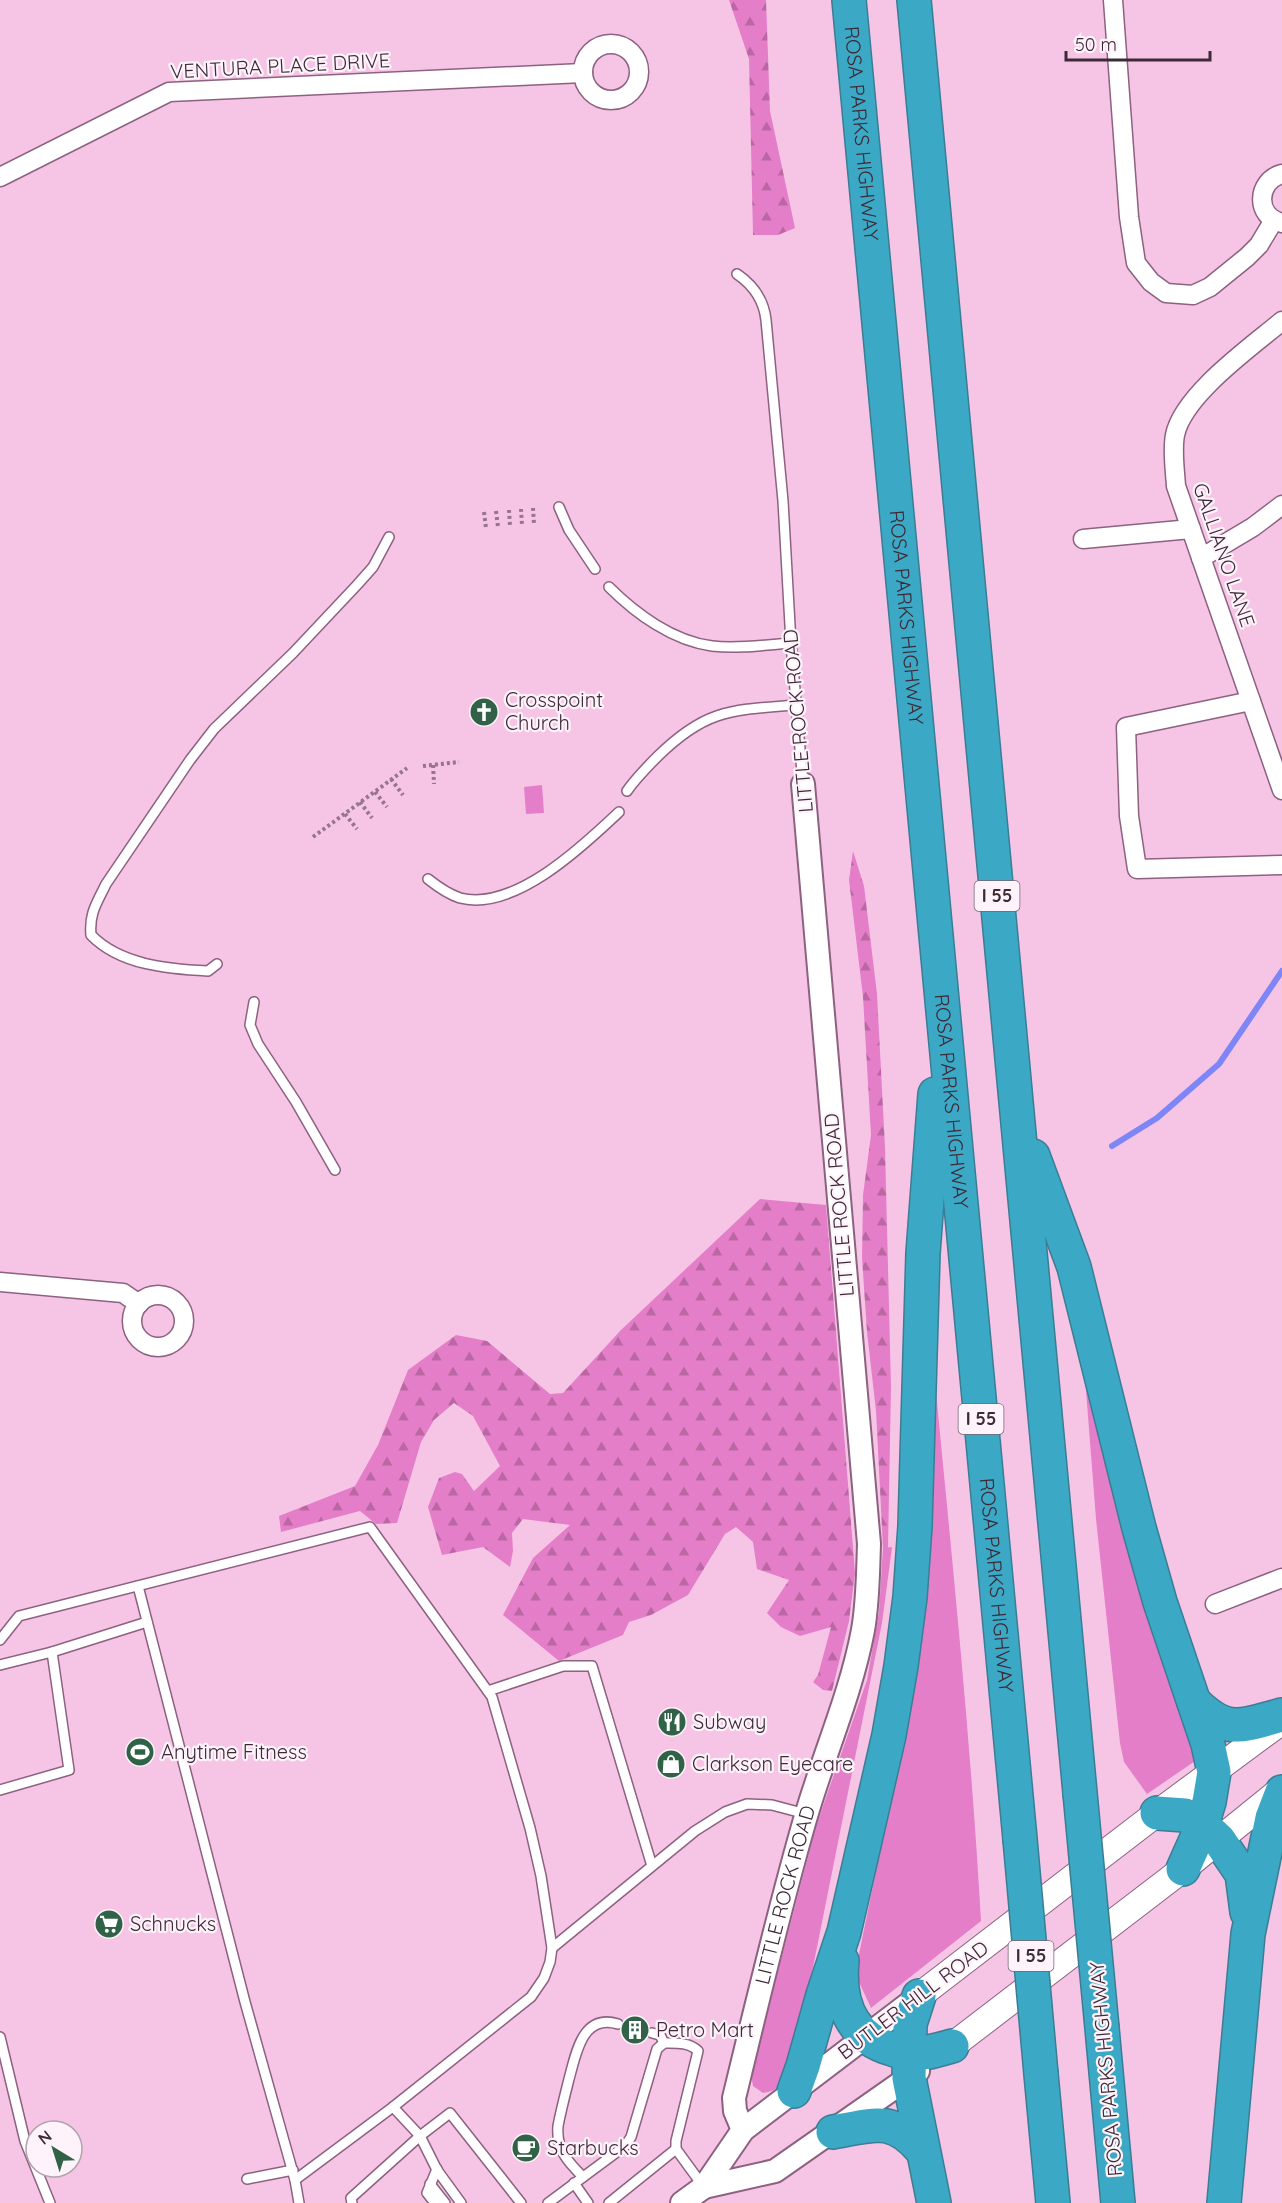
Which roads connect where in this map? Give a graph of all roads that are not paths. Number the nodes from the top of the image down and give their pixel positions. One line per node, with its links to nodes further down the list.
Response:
1 (849, 0): 28 (highway, ROSA PARKS HIGHWAY / I 55)
2 (914, 0): 30 (highway, ROSA PARKS HIGHWAY / I 55)
3 (1113, 0): 7 (street)
4 (583, 73): 6 (street, VENTURA PLACE DRIVE)
5 (1282, 174): 7 (street)
6 (0, 177)
7 (1278, 222)
8 (737, 274): 18 (lane, LITTLE ROCK ROAD)
9 (1282, 321): 12 (street, GALLIANO LANE)
10 (1282, 504): 15 (street)
11 (559, 507): 16 (lane)
12 (1191, 529): 14 (street); 15 (street, GALLIANO LANE)
13 (389, 537): 27 (lane)
14 (1083, 539)
15 (1201, 558): 19 (street, GALLIANO LANE)
16 (595, 569)
17 (609, 587): 18 (lane)
18 (791, 643): 20 (lane, LITTLE ROCK ROAD)
19 (1251, 700): 22 (street, GALLIANO LANE); 25 (street)
20 (796, 705): 21 (lane, LITTLE ROCK ROAD); 23 (lane)
21 (803, 784): 49 (street, LITTLE ROCK ROAD)
22 (1282, 790)
23 (627, 791)
24 (619, 812): 26 (lane)
25 (1282, 865)
26 (428, 879)
27 (216, 964)
28 (942, 1000): 53 (highway); 91 (highway, ROSA PARKS HIGHWAY / I 55, bridge)
29 (254, 1002): 31 (lane)
30 (1018, 1118): 42 (highway); 92 (highway, ROSA PARKS HIGHWAY / I 55, bridge)
31 (335, 1170)
32 (0, 1282): 33 (street)
33 (139, 1304)
34 (1282, 1578): 36 (street)
35 (138, 1586): 37 (lane); 38 (lane); 41 (lane)
36 (1215, 1604)
37 (147, 1622): 39 (lane); 72 (lane)
38 (0, 1640)
39 (52, 1652): 40 (lane); 46 (lane)
40 (0, 1665)
41 (488, 1690): 51 (lane); 55 (lane)
42 (1194, 1702): 43 (highway); 45 (highway)
43 (1282, 1715)
44 (1282, 1721): 45 (main road, BUTLER HILL ROAD)
45 (1214, 1772): 48 (main road, BUTLER HILL ROAD); 50 (highway)
46 (0, 1790)
47 (1282, 1790): 50 (main road); 54 (highway)
48 (1157, 1813): 50 (highway); 56 (main road, BUTLER HILL ROAD)
49 (806, 1814): 51 (lane); 66 (street, LITTLE ROCK ROAD)
50 (1211, 1832): 52 (highway); 54 (highway)
51 (652, 1866): 55 (lane)
52 (1183, 1869): 62 (main road)
53 (844, 1932): 60 (highway); 64 (highway)
54 (1248, 1934): 93 (highway)
55 (552, 1948): 65 (lane)
56 (919, 1996): 60 (street, BUTLER HILL ROAD); 63 (highway)
57 (618, 2024): 73 (lane)
58 (652, 2033): 61 (lane)
59 (0, 2037): 79 (lane)
60 (865, 2037): 63 (highway); 64 (street, BUTLER HILL ROAD)
61 (664, 2043): 69 (lane); 73 (lane)
62 (952, 2046): 63 (highway)
63 (909, 2066): 67 (street, BUTLER HILL ROAD); 70 (highway)
64 (794, 2091): 66 (street, BUTLER HILL ROAD)
65 (393, 2107): 68 (lane); 75 (lane)
66 (742, 2130): 78 (street, BUTLER HILL ROAD)
67 (833, 2132): 70 (highway); 78 (street, BUTLER HILL ROAD)
68 (420, 2136): 71 (lane); 81 (lane); 85 (lane)
69 (676, 2149): 78 (lane); 88 (lane)
70 (922, 2150): 90 (highway)
71 (437, 2169): 77 (lane); 84 (lane)
72 (293, 2170): 74 (lane); 75 (lane)
73 (583, 2176): 76 (lane)
74 (247, 2179)
75 (295, 2180): 80 (lane)
76 (574, 2182): 86 (lane); 87 (lane)
77 (430, 2184): 82 (lane); 83 (lane)
78 (704, 2187): 89 (street, BUTLER HILL ROAD)
79 (50, 2203)
80 (299, 2203)
81 (352, 2203)
82 (435, 2203)
83 (445, 2203)
84 (461, 2203)
85 (521, 2203)
86 (548, 2203)
87 (588, 2203)
88 (609, 2203)
89 (682, 2203)
90 (934, 2203)
91 (1053, 2203)
92 (1118, 2203)
93 (1224, 2203)

